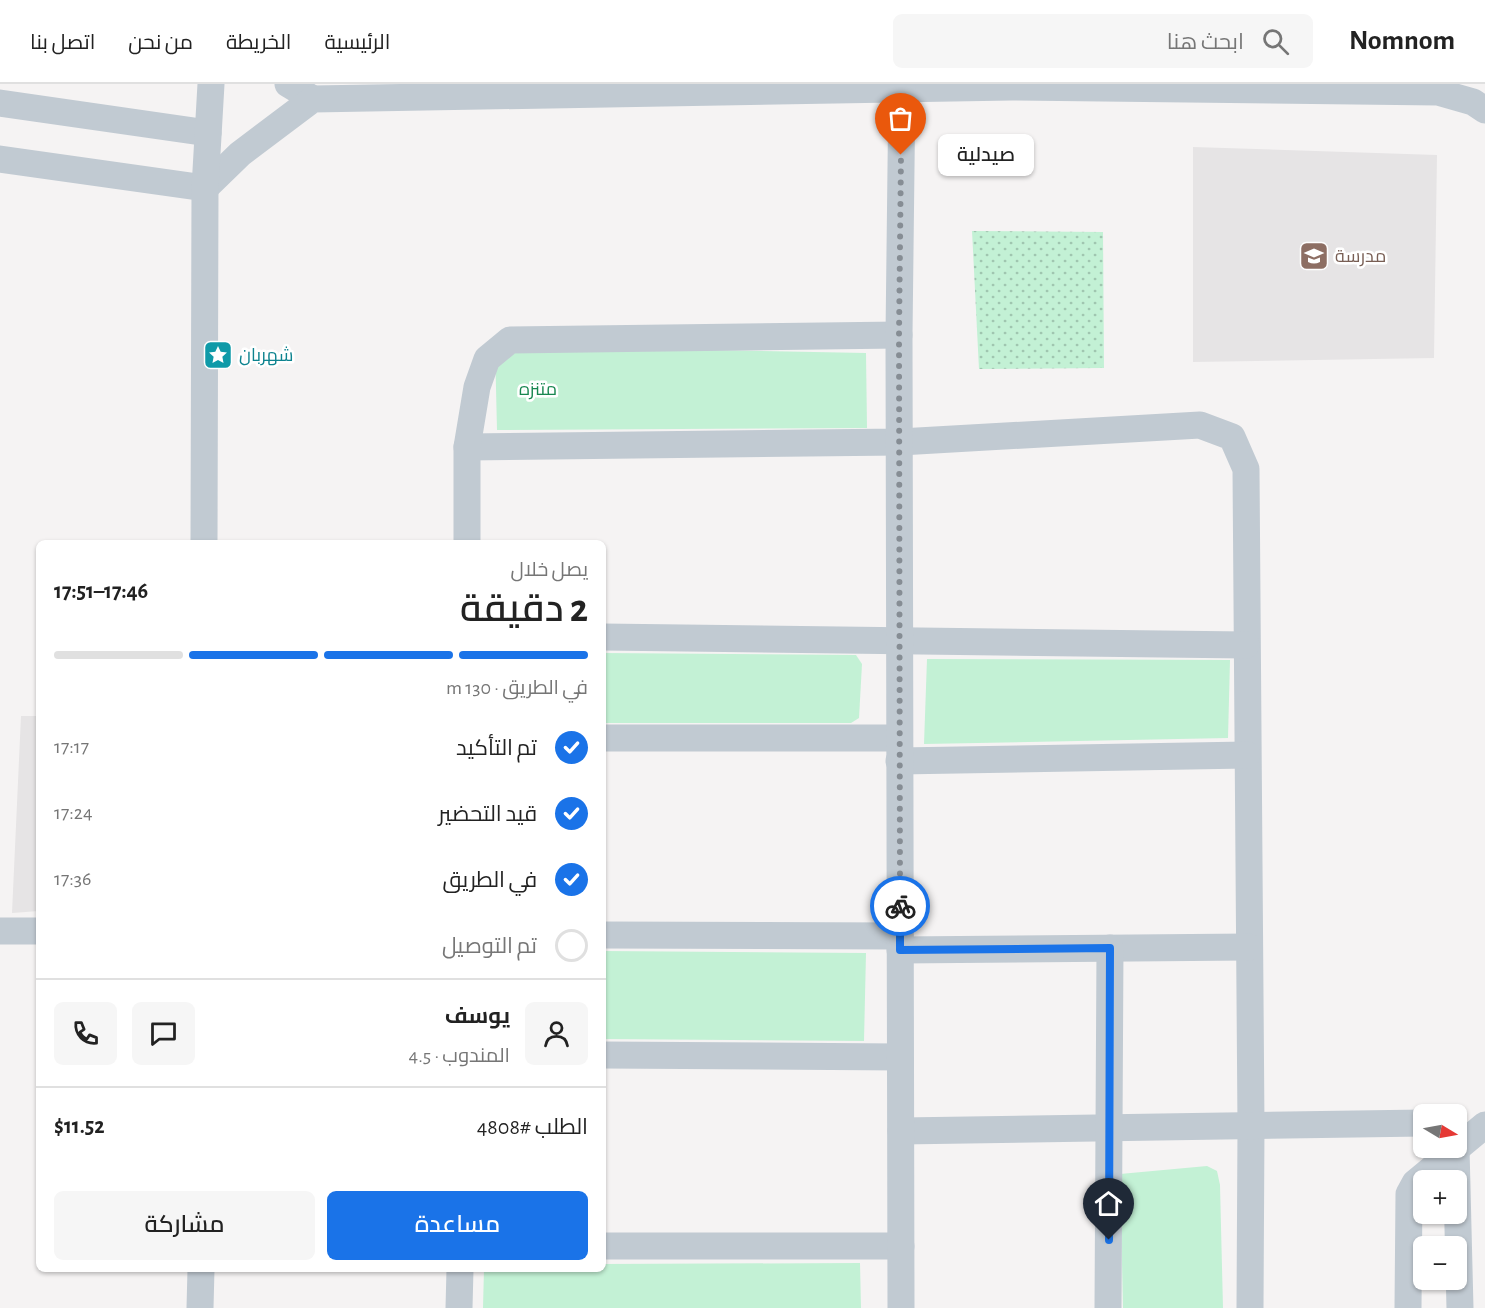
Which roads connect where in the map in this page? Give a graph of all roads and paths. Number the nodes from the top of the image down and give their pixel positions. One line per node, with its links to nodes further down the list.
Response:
1 (211, 84): 8 (street)
2 (288, 84): 5 (street)
3 (902, 86): 4 (street); 5 (street); 11 (street)
4 (1177, 87): 7 (street)
5 (313, 99): 10 (street)
6 (0, 103): 8 (street)
7 (1485, 110)
8 (208, 133): 10 (street)
9 (0, 159): 10 (street)
10 (205, 188): 14 (street)
11 (899, 335): 12 (street); 13 (street)
12 (900, 442): 13 (street); 17 (street); 18 (street)
13 (467, 447): 15 (street)
14 (204, 540)
15 (467, 540)
16 (606, 637): 17 (street)
17 (900, 639): 18 (street); 20 (street)
18 (1246, 645): 21 (street)
19 (606, 738): 20 (street)
20 (899, 750): 21 (street); 25 (street)
21 (1247, 755): 26 (street)
22 (0, 931): 23 (street)
23 (36, 931)
24 (606, 935): 25 (street)
25 (900, 943): 27 (street); 29 (street)
26 (1249, 947): 27 (street); 32 (street)
27 (1110, 948): 33 (street)
28 (606, 1055): 29 (street)
29 (900, 1057): 34 (street)
30 (1413, 1123): 32 (street)
31 (1485, 1124): 35 (street)
32 (1251, 1126): 33 (street); 46 (street)
33 (1109, 1128): 34 (street); 45 (street)
34 (901, 1131): 39 (street)
35 (1467, 1131)
36 (1437, 1158): 47 (street)
37 (1457, 1158): 48 (street)
38 (606, 1246): 39 (street)
39 (901, 1246): 44 (street)
40 (201, 1272): 42 (street)
41 (460, 1272): 43 (street)
42 (200, 1308)
43 (459, 1308)
44 (901, 1308)
45 (1108, 1308)
46 (1250, 1308)
47 (1408, 1308)
48 (1460, 1308)

